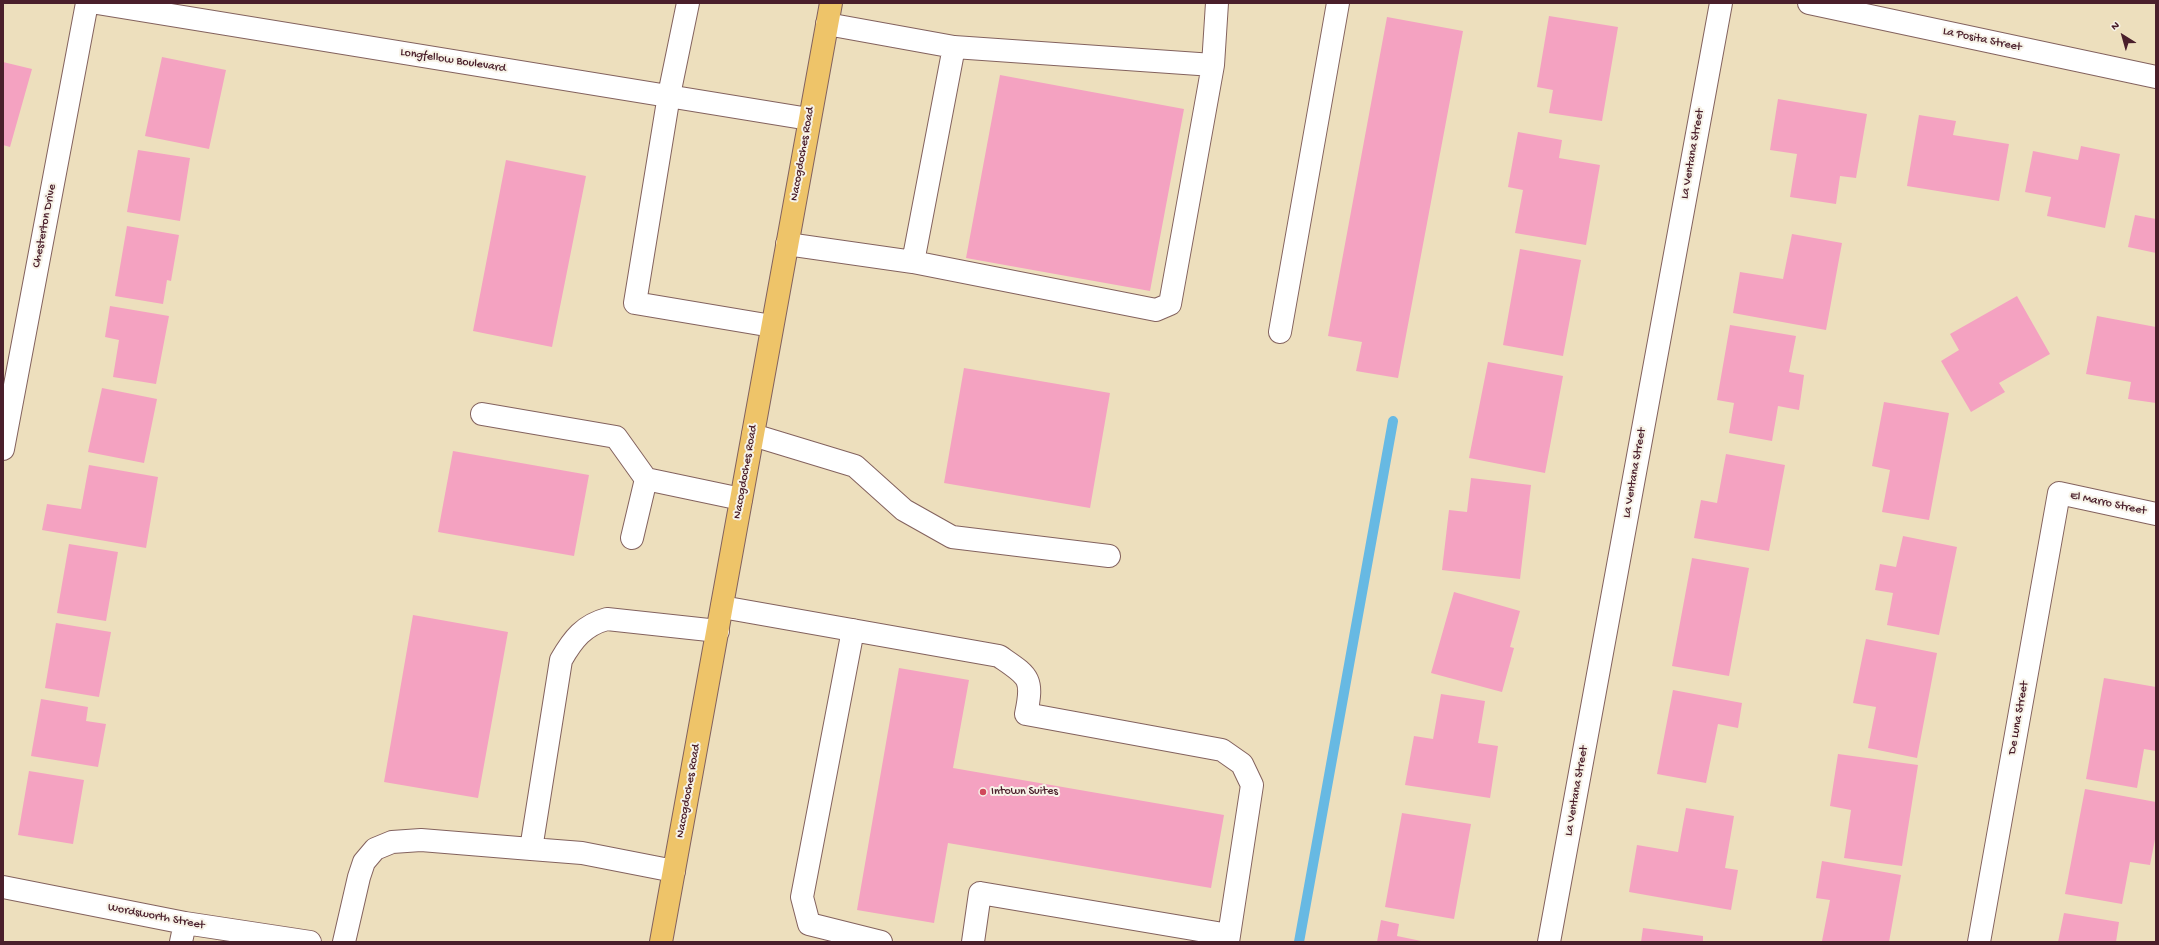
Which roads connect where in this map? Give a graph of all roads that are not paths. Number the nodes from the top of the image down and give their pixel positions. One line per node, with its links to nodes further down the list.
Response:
1 (87, 3): 20 (street, Chesterton Drive)
2 (97, 3): 12 (street, Longfellow Boulevard)
3 (688, 3): 12 (street)
4 (1217, 3): 10 (street)
5 (1338, 3): 17 (street)
6 (1721, 3): 40 (street, La Ventana Street)
7 (1809, 3): 11 (street, La Posita Street)
8 (829, 13): 9 (street); 13 (main road, Nacogdoches Road)
9 (954, 47): 10 (street); 15 (street)
10 (1213, 65): 15 (street)
11 (2156, 77)
12 (669, 95): 13 (street, Longfellow Boulevard); 16 (street)
13 (809, 119): 14 (main road, Nacogdoches Road)
14 (787, 244): 15 (street); 16 (main road, Nacogdoches Road)
15 (913, 262)
16 (772, 326): 19 (main road, Nacogdoches Road)
17 (1280, 332)
18 (482, 414): 21 (street)
19 (752, 435): 23 (main road, Nacogdoches Road); 26 (street)
20 (3, 449)
21 (646, 479): 23 (street); 25 (street)
22 (2059, 493): 24 (street, El Marro Street); 41 (street, De Luna Street)
23 (741, 499): 27 (main road, Nacogdoches Road)
24 (2156, 514)
25 (632, 538)
26 (1109, 556)
27 (722, 607): 28 (street); 29 (main road, Nacogdoches Road)
28 (853, 630): 34 (street); 38 (street)
29 (718, 631): 30 (street); 31 (main road, Nacogdoches Road)
30 (531, 849): 31 (street); 36 (street)
31 (674, 870): 37 (main road, Nacogdoches Road)
32 (3, 887): 33 (street, Wordsworth Street)
33 (183, 933): 35 (street, Wordsworth Street)
34 (1229, 938): 39 (street)
35 (310, 942)
36 (344, 942)
37 (662, 942)
38 (881, 942)
39 (973, 942)
40 (1549, 942)
41 (1978, 942)

